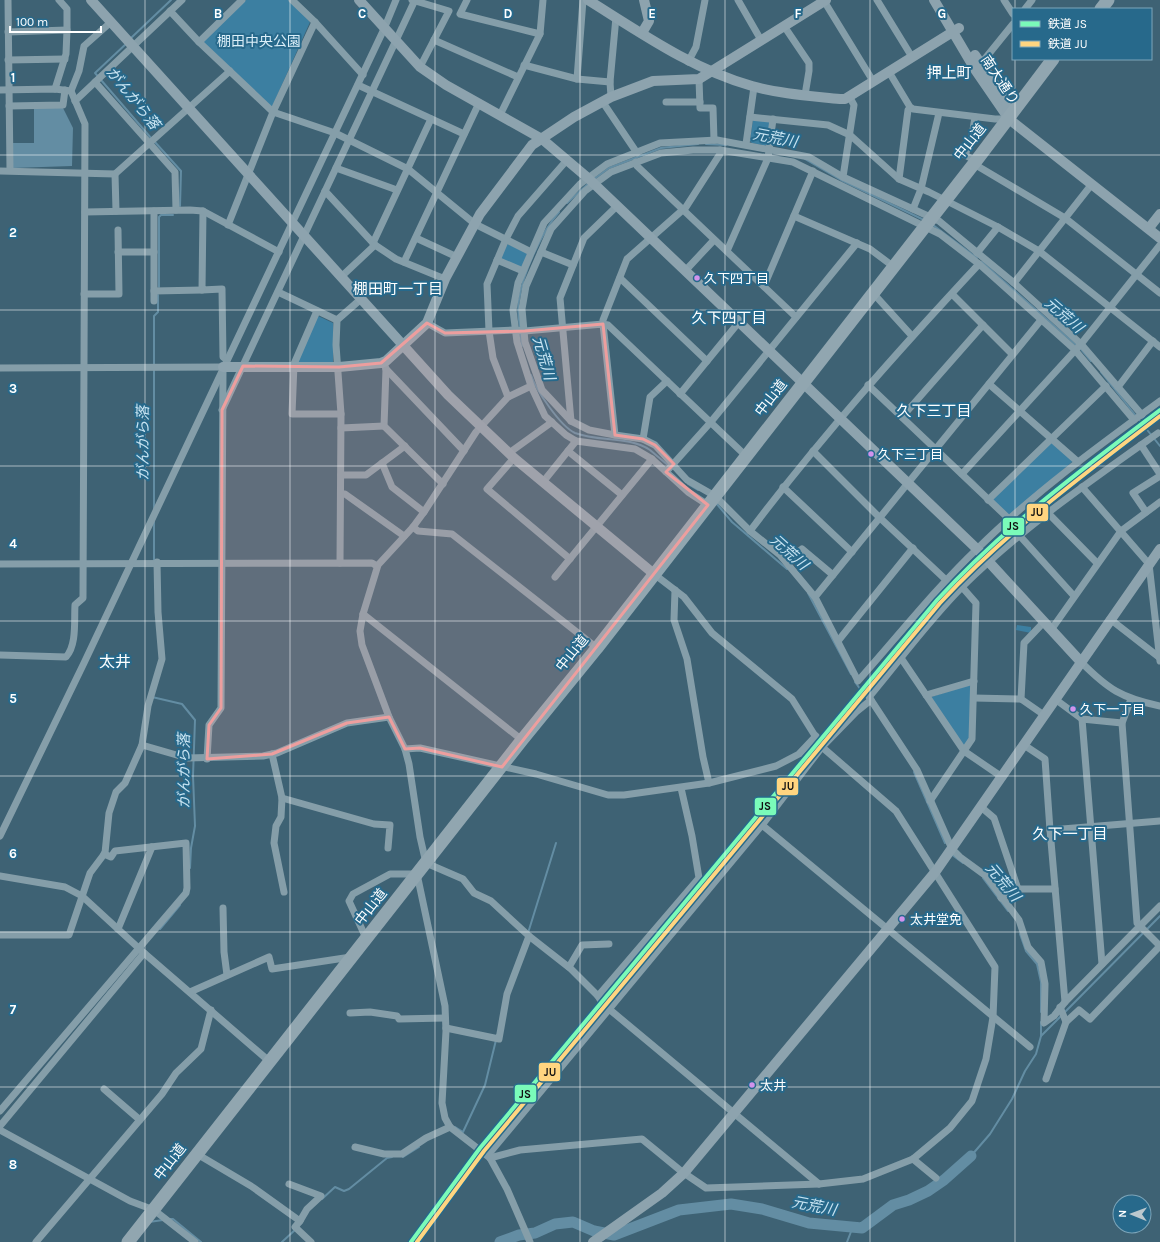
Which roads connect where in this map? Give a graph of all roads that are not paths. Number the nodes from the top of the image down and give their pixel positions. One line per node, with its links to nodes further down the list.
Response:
1 (8, 0): 40 (street)
2 (59, 0): 38 (street)
3 (91, 0): 33 (street)
4 (182, 0): 28 (street)
5 (242, 0): 45 (street)
6 (292, 0): 34 (street)
7 (359, 0): 37 (street)
8 (396, 0): 37 (street)
9 (467, 0): 31 (street)
10 (544, 0): 42 (street)
11 (583, 0): 62 (street)
12 (588, 0): 32 (street)
13 (644, 0): 41 (street)
14 (705, 0): 53 (street)
15 (738, 0): 44 (street)
16 (878, 0): 48 (street)
17 (934, 0): 39 (street, 南大通り)
18 (942, 0): 39 (street, 南大通り)
19 (1004, 0): 30 (street)
20 (1032, 0): 25 (street)
21 (1100, 0): 26 (highway)
22 (1108, 0): 27 (highway)
23 (414, 1): 29 (street); 46 (street)
24 (825, 1): 36 (street); 64 (street)
25 (1026, 8)
26 (1094, 8)
27 (1102, 8)
28 (170, 11): 45 (street); 47 (street)
29 (448, 11): 31 (street); 43 (street)
30 (1012, 12)
31 (460, 14): 42 (street)
32 (616, 17): 41 (street); 66 (street)
33 (111, 22): 47 (street); 73 (street)
34 (315, 22): 60 (street); 85 (street)
35 (1012, 25): 56 (street)
36 (784, 26): 44 (street); 75 (street)
37 (384, 29): 46 (street); 60 (street)
38 (67, 30): 40 (street); 50 (street)
39 (956, 30): 48 (street); 56 (street, 南大通り)
40 (8, 32): 49 (street)
41 (642, 33): 53 (street)
42 (540, 34): 54 (street)
43 (434, 40): 55 (street); 61 (street)
44 (762, 40): 58 (street)
45 (199, 42): 57 (street)
46 (396, 42): 55 (street); 74 (street)
47 (130, 43): 65 (street); 83 (street)
48 (912, 57): 59 (street)
49 (8, 60): 50 (street); 72 (street)
50 (64, 60): 70 (street)
51 (1052, 60): 67 (highway, 中山道)
52 (1060, 60): 67 (highway, 中山道)
53 (688, 62): 58 (street)
54 (524, 65): 61 (street); 62 (street)
55 (420, 67): 81 (street)
56 (978, 68): 92 (street, 南大通り)
57 (230, 71): 83 (street); 85 (street)
58 (710, 72): 63 (street); 69 (street)
59 (889, 72): 64 (street); 84 (street)
60 (363, 75): 68 (street)
61 (518, 77): 87 (street)
62 (577, 79): 66 (street)
63 (699, 79): 77 (street); 80 (street)
64 (873, 81): 76 (street)
65 (95, 82): 78 (street); 99 (street)
66 (610, 82): 77 (street)
67 (1038, 82): 92 (highway, 中山道)
68 (358, 85): 74 (street); 93 (street)
69 (754, 87): 75 (street); 88 (street)
70 (55, 89): 72 (street); 73 (street)
71 (0, 90): 72 (street)
72 (8, 90): 82 (street)
73 (68, 90): 78 (street); 82 (street)
74 (372, 91): 90 (street); 96 (street)
75 (805, 95): 76 (street)
76 (849, 96): 95 (street)
77 (607, 99): 97 (street); 102 (street)
78 (75, 101): 114 (street)
79 (666, 102): 80 (street)
80 (700, 102): 98 (street)
81 (479, 103): 87 (street); 94 (street)
82 (9, 106): 109 (street)
83 (189, 108): 99 (street); 113 (street)
84 (910, 108): 86 (street); 116 (street)
85 (273, 112): 93 (street); 113 (street)
86 (939, 113): 89 (street); 119 (street)
87 (500, 115): 97 (street)
88 (750, 117): 91 (street); 100 (street)
89 (975, 117): 92 (street); 106 (street)
90 (431, 119): 94 (street); 108 (street)
91 (773, 119): 95 (street); 103 (street)
92 (1009, 119): 106 (highway, 中山道); 118 (street, 南大通り)
93 (335, 133): 96 (street); 136 (street)
94 (464, 134): 122 (street)
95 (850, 135): 115 (street); 116 (street)
96 (350, 139): 107 (street); 108 (street)
97 (542, 139): 104 (street); 137 (street)
98 (714, 140): 100 (street); 102 (street)
99 (153, 141): 112 (street); 127 (street)
100 (746, 144): 103 (street)
101 (720, 150): 103 (street); 105 (street); 125 (street)
102 (637, 152): 117 (street)
103 (769, 153): 110 (street); 115 (street); 151 (street)
104 (567, 160): 117 (street); 146 (street)
105 (636, 162): 117 (street); 125 (street)
106 (975, 163): 123 (highway, 中山道); 134 (street)
107 (336, 168): 120 (street); 121 (street)
108 (408, 169): 120 (street); 122 (street)
109 (10, 170): 111 (street); 114 (street)
110 (813, 170): 133 (street); 135 (street)
111 (0, 171)
112 (115, 174): 114 (street); 128 (street)
113 (248, 174): 136 (street); 138 (street)
114 (85, 175): 130 (street)
115 (843, 177): 126 (street)
116 (899, 179): 119 (street)
117 (591, 181): 124 (street); 156 (street); 157 (street)
118 (1092, 184): 134 (street); 140 (street, 南大通り)
119 (921, 189): 123 (street); 126 (street)
120 (398, 190): 149 (street)
121 (325, 191): 142 (street); 149 (street)
122 (437, 193): 137 (street); 143 (street)
123 (945, 201): 135 (highway, 中山道); 139 (street)
124 (617, 206): 144 (street); 163 (street)
125 (683, 209): 144 (street); 147 (street)
126 (913, 209): 135 (street)
127 (176, 210): 129 (street); 131 (street)
128 (116, 211): 129 (street); 130 (street)
129 (154, 211): 154 (street)
130 (85, 212): 177 (street)
131 (203, 212): 138 (street); 173 (street)
132 (1160, 214): 140 (street)
133 (794, 216): 148 (street); 172 (street)
134 (1065, 218): 152 (street); 167 (street)
135 (928, 222): 158 (street); 162 (street); 164 (highway, 中山道)
136 (293, 224): 142 (street); 155 (street)
137 (475, 224): 146 (street); 159 (street)
138 (228, 225): 155 (street)
139 (998, 227): 152 (street); 158 (street)
140 (1149, 228): 145 (street, 南大通り)
141 (118, 230): 153 (street)
142 (304, 236): 168 (street); 175 (street)
143 (416, 238): 159 (street); 161 (street)
144 (650, 238): 166 (street); 169 (street)
145 (1160, 238)
146 (506, 239): 156 (street); 160 (street)
147 (714, 240): 151 (street); 166 (street)
148 (857, 243): 164 (street); 184 (street)
149 (374, 244): 161 (street); 168 (street)
150 (1160, 245): 167 (street)
151 (727, 251): 172 (street)
152 (1039, 251): 171 (street); 182 (street)
153 (118, 252): 154 (street); 177 (street)
154 (154, 252): 174 (street)
155 (279, 252): 204 (street)
156 (532, 252): 165 (street)
157 (541, 252): 163 (street); 194 (street)
158 (978, 252): 171 (street)
159 (457, 257): 170 (street)
160 (497, 260): 165 (street); 193 (street)
161 (404, 262): 170 (street)
162 (980, 264): 179 (street); 186 (street)
163 (573, 265): 191 (street)
164 (894, 267): 178 (highway, 中山道)
165 (523, 271): 192 (street)
166 (685, 271): 187 (street)
167 (1137, 274): 176 (street); 182 (street)
168 (341, 277): 180 (street)
169 (620, 278): 189 (street); 203 (street)
170 (445, 279): 188 (street)
171 (1014, 283): 197 (street)
172 (764, 286): 184 (street)
173 (202, 290): 174 (street); 204 (street)
174 (154, 291): 181 (street)
175 (278, 292): 183 (street); 205 (street)
176 (1160, 293)
177 (84, 294): 210 (street)
178 (873, 294): 195 (street); 212 (highway, 中山道)
179 (952, 294): 190 (street); 195 (street)
180 (361, 299): 185 (street); 198 (street)
181 (154, 301)
182 (1110, 307): 196 (street); 197 (street)
183 (318, 311): 185 (street); 207 (street)
184 (796, 317): 201 (street)
185 (337, 320): 208 (street)
186 (1041, 320): 200 (street); 202 (street)
187 (739, 322): 201 (street); 203 (street)
188 (427, 323): 193 (street); 198 (street)
189 (604, 324): 191 (street); 211 (street); 235 (street)
190 (983, 325): 202 (street); 225 (street)
191 (562, 328): 194 (street); 229 (street)
192 (515, 330): 193 (street); 194 (street); 214 (street)
193 (489, 331): 219 (street)
194 (524, 331): 229 (street)
195 (912, 336): 215 (street)
196 (1153, 341): 199 (street); 217 (street)
197 (1081, 344): 200 (street); 217 (street)
198 (403, 345): 206 (street); 232 (street)
199 (1160, 347)
200 (1074, 349): 216 (street); 222 (street)
201 (769, 351): 212 (street); 230 (street)
202 (1012, 354): 213 (street)
203 (707, 361): 218 (street)
204 (225, 363): 205 (street); 210 (street); 221 (street); 285 (street)
205 (243, 366): 207 (street); 221 (street)
206 (385, 366): 208 (street); 231 (street); 242 (street)
207 (293, 367): 208 (street); 223 (street)
208 (339, 367): 223 (street)
209 (0, 368): 210 (street)
210 (84, 368): 284 (street)
211 (667, 381): 218 (street); 237 (street)
212 (803, 383): 226 (street); 246 (highway, 中山道)
213 (989, 384): 222 (street); 241 (street)
214 (531, 386): 219 (street); 228 (street)
215 (868, 386): 225 (street); 226 (street)
216 (1106, 386): 227 (street); 236 (street)
217 (1118, 387): 224 (street)
218 (680, 394): 230 (street)
219 (508, 397): 232 (street)
220 (1160, 402): 224 (street)
221 (222, 410): 286 (street)
222 (1020, 411): 236 (street); 252 (street)
223 (341, 414): 233 (street)
224 (1142, 415): 227 (street)
225 (902, 417): 241 (street)
226 (841, 420): 244 (street); 256 (street)
227 (1134, 420): 248 (street)
228 (552, 422): 238 (street); 245 (street)
229 (572, 422): 235 (street)
230 (710, 423): 246 (street); 250 (street)
231 (384, 426): 233 (street); 240 (street)
232 (480, 427): 242 (street); 245 (street)
233 (341, 428): 253 (street)
234 (1159, 434): 239 (street)
235 (615, 435): 237 (street)
236 (1052, 438): 248 (street); 263 (street)
237 (642, 439): 250 (street)
238 (576, 441): 243 (street); 247 (street)
239 (1141, 445): 254 (street); 259 (street)
240 (405, 446): 249 (street); 257 (street)
241 (936, 449): 252 (street); 256 (street)
242 (464, 451): 257 (street)
243 (568, 451): 255 (street); 261 (street)
244 (813, 452): 258 (street); 268 (street)
245 (511, 456): 255 (street); 280 (street)
246 (746, 456): 262 (highway, 中山道)
247 (652, 459): 251 (street); 261 (street)
248 (1078, 462): 269 (street)
249 (382, 463): 253 (street); 265 (street)
250 (674, 464): 251 (street); 262 (street)
251 (666, 472): 262 (street)
252 (962, 474): 263 (street)
253 (341, 475): 260 (street)
254 (1160, 475): 266 (street)
255 (543, 482): 271 (street)
256 (908, 483): 268 (street); 277 (street)
257 (443, 484): 265 (street)
258 (783, 487): 272 (street); 279 (street)
259 (1082, 487): 267 (street); 273 (street)
260 (341, 494): 275 (street); 287 (street)
261 (622, 495): 271 (street)
262 (712, 500): 272 (street); 292 (highway, 中山道)
263 (988, 500): 269 (street)
264 (1160, 502): 266 (street)
265 (424, 512): 270 (street)
266 (1146, 512): 273 (street)
267 (1048, 513): 274 (street); 289 (street)
268 (879, 517): 276 (street); 279 (street)
269 (1009, 519): 277 (street)
270 (413, 527): 275 (street); 305 (street)
271 (596, 527): 280 (street); 292 (street)
272 (750, 531): 282 (street)
273 (1121, 531): 289 (street); 290 (street)
274 (1019, 535): 283 (street); 298 (street)
275 (404, 536): 291 (street)
276 (912, 548): 295 (street); 304 (street)
277 (977, 549): 283 (street); 295 (street)
278 (1160, 549): 290 (street)
279 (852, 552): 293 (street)
280 (570, 559): 294 (street)
281 (157, 562): 285 (street); 286 (street); 325 (street)
282 (787, 562): 293 (street); 299 (street)
283 (988, 562): 296 (street); 302 (street)
284 (85, 563): 285 (street); 288 (street); 306 (street)
285 (131, 563): 343 (street)
286 (222, 563): 287 (street); 330 (street)
287 (340, 563): 291 (street)
288 (0, 564)
289 (1097, 564): 298 (street)
290 (1149, 564): 301 (street); 308 (street)
291 (377, 566): 300 (street)
292 (654, 574): 297 (street); 305 (highway, 中山道)
293 (833, 575): 299 (street)
294 (556, 577)
295 (946, 580): 304 (street)
296 (962, 587): 307 (street); 310 (street)
297 (675, 590): 322 (street); 333 (street)
298 (1074, 596): 303 (street)
299 (815, 597): 304 (street)
300 (363, 614): 319 (street); 323 (street)
301 (1110, 619): 308 (street); 309 (street)
302 (1044, 622): 303 (street); 315 (street)
303 (1051, 630): 309 (street)
304 (838, 641)
305 (597, 648): 323 (highway, 中山道)
306 (0, 655)
307 (901, 658): 311 (street); 316 (street)
308 (1160, 659)
309 (1081, 662): 313 (street); 314 (street)
310 (974, 681): 311 (street); 312 (street)
311 (926, 695): 328 (street)
312 (974, 698): 315 (street); 328 (street)
313 (1055, 699): 318 (street); 320 (street)
314 (1131, 699): 317 (street); 321 (street)
315 (1021, 700): 318 (street)
316 (869, 703): 326 (street); 336 (street)
317 (1160, 706)
318 (1044, 715): 324 (street)
319 (389, 717): 327 (street); 329 (street)
320 (1082, 720): 321 (street); 341 (street)
321 (1122, 723): 339 (street)
322 (816, 736): 326 (street); 333 (street)
323 (522, 740): 331 (highway, 中山道)
324 (1024, 745): 332 (street); 342 (street)
325 (142, 746): 330 (street); 347 (street)
326 (822, 747): 340 (street); 349 (street)
327 (404, 749): 331 (street); 348 (street)
328 (964, 751): 332 (street); 336 (street)
329 (272, 754): 330 (street); 335 (street)
330 (207, 759)
331 (502, 767): 334 (street); 348 (highway, 中山道)
332 (1002, 777): 337 (street)
333 (709, 783): 334 (street)
334 (681, 788): 372 (street)
335 (282, 798): 345 (street); 354 (street)
336 (930, 801): 346 (street)
337 (981, 807): 346 (street); 352 (street)
338 (1160, 821): 339 (street)
339 (1130, 823): 341 (street); 361 (street)
340 (762, 825): 360 (street); 375 (street)
341 (1091, 826): 342 (street); 368 (street)
342 (1050, 830): 353 (street)
343 (0, 836)
344 (152, 847): 347 (street); 359 (street); 366 (street)
345 (388, 848)
346 (952, 849): 349 (street); 356 (street)
347 (104, 854): 355 (street)
348 (426, 863): 350 (highway, 中山道); 363 (street)
349 (936, 871): 360 (street); 377 (street)
350 (417, 874): 364 (highway, 中山道); 364 (street); 378 (street)
351 (0, 876): 355 (street)
352 (1018, 889): 353 (street); 356 (street)
353 (1055, 889): 373 (street)
354 (284, 892)
355 (82, 896): 359 (street); 362 (street)
356 (1001, 898): 373 (street)
357 (1160, 906): 361 (street)
358 (223, 908): 370 (street)
359 (118, 929): 366 (street)
360 (888, 929): 377 (street); 386 (street)
361 (1143, 930): 368 (street); 379 (street)
362 (0, 935)
363 (529, 936): 369 (street); 380 (street)
364 (366, 938): 367 (highway, 中山道)
365 (609, 944): 369 (street)
366 (142, 951): 371 (street); 385 (street); 388 (street)
367 (352, 957): 370 (street); 382 (highway, 中山道)
368 (1102, 964): 373 (street)
369 (569, 967): 372 (street)
370 (227, 976): 371 (street)
371 (190, 992): 374 (street)
372 (598, 996): 375 (street)
373 (1063, 1007): 379 (street)
374 (211, 1010): 382 (street); 387 (street)
375 (608, 1010): 386 (street); 393 (street)
376 (350, 1013): 378 (street)
377 (993, 1017): 381 (street); 394 (street)
378 (445, 1018): 380 (street)
379 (1066, 1020): 383 (street)
380 (446, 1028): 389 (street)
381 (1030, 1047)
382 (269, 1061): 392 (highway, 中山道)
383 (1046, 1079)
384 (104, 1089): 387 (street)
385 (0, 1111)
386 (735, 1113): 395 (street); 399 (street)
387 (140, 1120): 396 (street)
388 (0, 1126)
389 (450, 1127): 391 (street); 393 (street)
390 (0, 1130): 396 (street)
391 (355, 1147)
392 (197, 1154): 400 (highway, 中山道); 401 (street)
393 (489, 1157): 395 (street); 407 (street)
394 (913, 1159): 397 (street); 399 (street)
395 (684, 1173): 399 (street); 402 (street)
396 (91, 1178): 400 (street); 403 (street)
397 (936, 1178)
398 (289, 1184): 401 (street)
399 (819, 1184)
400 (154, 1210): 404 (highway, 中山道); 405 (street)
401 (300, 1221): 406 (street)
402 (594, 1241)
403 (36, 1242)
404 (128, 1242)
405 (195, 1242)
406 (311, 1242)
407 (530, 1242)

